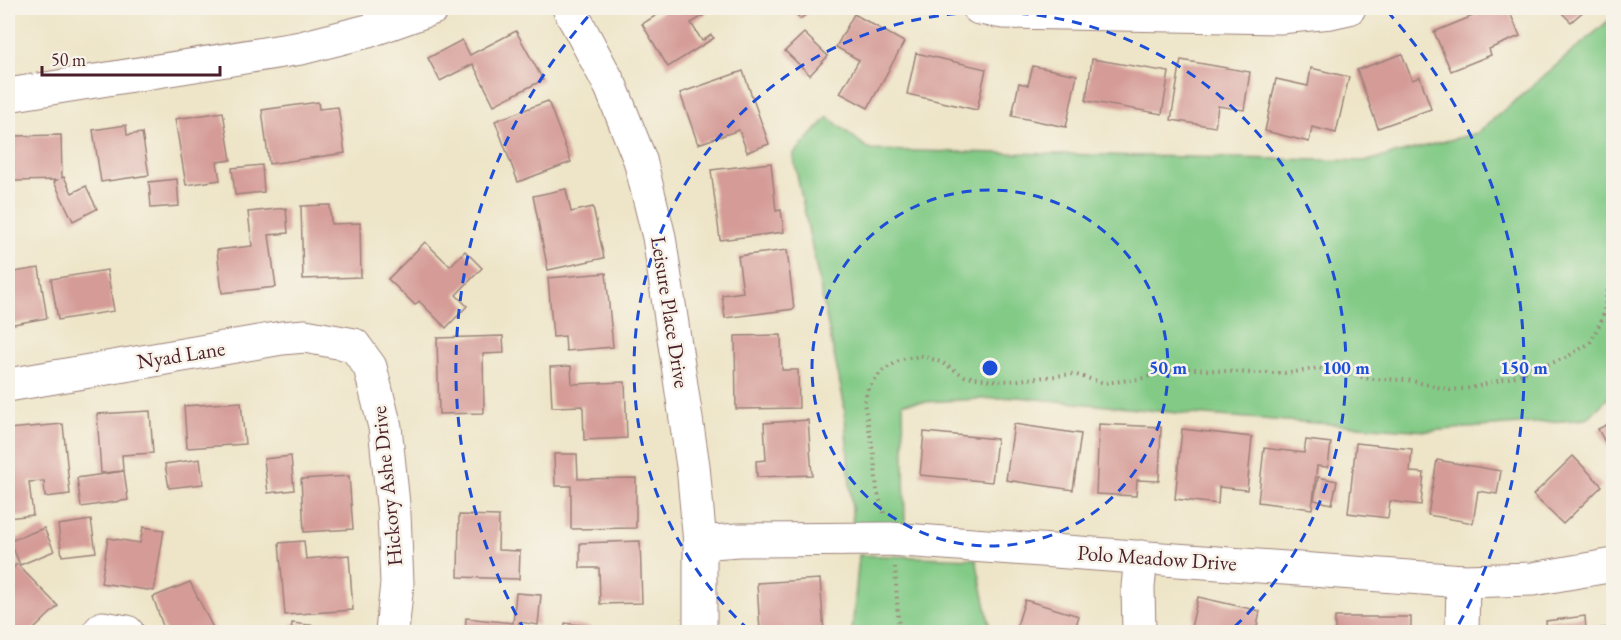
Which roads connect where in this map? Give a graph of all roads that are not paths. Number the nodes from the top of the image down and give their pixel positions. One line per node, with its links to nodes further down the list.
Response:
1 (433, 8): 5 (street)
2 (569, 8): 8 (street, Leisure Place Drive)
3 (979, 8): 4 (street)
4 (1348, 8)
5 (8, 94)
6 (354, 345): 7 (street, Nyad Lane); 14 (street, Hickory Ashe Drive)
7 (8, 385)
8 (700, 543): 9 (street, Polo Meadow Drive); 15 (street, Leisure Place Drive)
9 (1141, 557): 11 (street, Polo Meadow Drive); 16 (street)
10 (1614, 565): 11 (street, Polo Meadow Drive)
11 (1463, 581): 17 (street)
12 (99, 633): 13 (street)
13 (127, 633)
14 (392, 633)
15 (700, 633)
16 (1138, 633)
17 (1462, 633)

